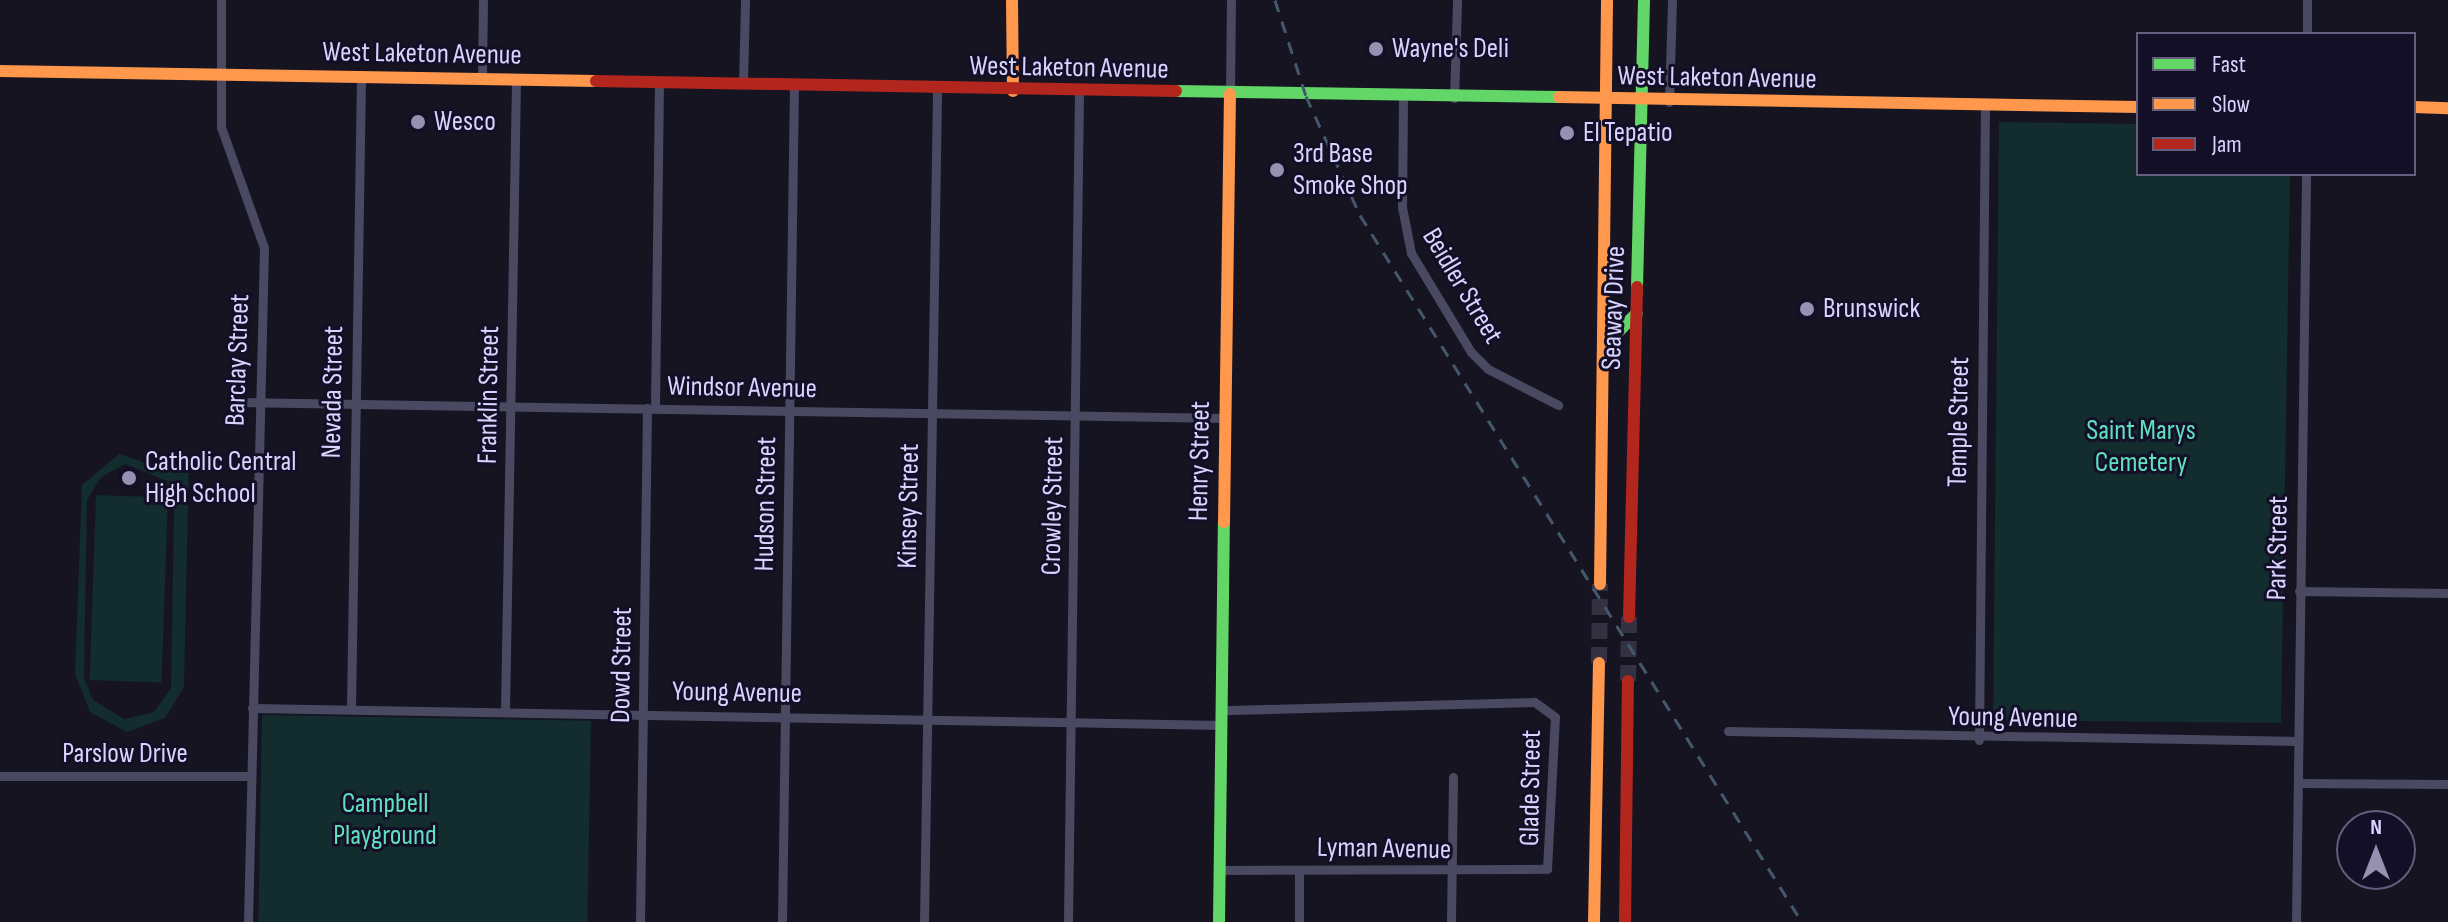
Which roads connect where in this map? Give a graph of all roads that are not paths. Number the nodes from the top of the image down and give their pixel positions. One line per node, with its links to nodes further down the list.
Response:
1 (221, 0): 14 (street, Barclay Street)
2 (483, 0): 17 (street)
3 (745, 0): 20 (street)
4 (1012, 0): 23 (main road)
5 (1231, 0): 25 (street, Henry Street)
6 (1457, 0): 27 (street)
7 (1607, 0): 28 (main road, Seaway Drive)
8 (1635, 0): 15 (main road)
9 (1644, 0): 15 (main road, Seaway Drive)
10 (1672, 0): 30 (street)
11 (2307, 0): 12 (street)
12 (2307, 32)
13 (0, 71): 14 (main road, West Laketon Avenue)
14 (221, 75): 16 (main road, West Laketon Avenue); 39 (street, Barclay Street)
15 (1642, 76): 29 (main road, Seaway Drive)
16 (361, 77): 17 (main road, West Laketon Avenue); 40 (street, Nevada Street)
17 (482, 79): 18 (main road, West Laketon Avenue)
18 (516, 80): 19 (main road, West Laketon Avenue); 42 (street, Franklin Street)
19 (659, 83): 20 (main road, West Laketon Avenue); 43 (street, Dowd Street)
20 (743, 84): 21 (main road, West Laketon Avenue)
21 (794, 86): 22 (main road, West Laketon Avenue); 44 (street, Hudson Street)
22 (937, 90): 23 (main road, West Laketon Avenue); 45 (street, Kinsey Street)
23 (1013, 91): 24 (main road, West Laketon Avenue)
24 (1079, 91): 25 (main road, West Laketon Avenue); 46 (street, Crowley Street)
25 (1230, 94): 26 (main road, West Laketon Avenue); 47 (main road, Henry Street)
26 (1403, 97): 27 (main road, West Laketon Avenue); 41 (street, Beidler Street)
27 (1454, 98): 28 (main road, West Laketon Avenue)
28 (1605, 100): 29 (main road, West Laketon Avenue); 35 (main road, Seaway Drive)
29 (1641, 102): 30 (main road, West Laketon Avenue); 37 (main road, Seaway Drive)
30 (1669, 102): 31 (main road, West Laketon Avenue)
31 (1985, 106): 32 (main road, West Laketon Avenue); 64 (street, Temple Street)
32 (2136, 107)
33 (2416, 107): 34 (main road)
34 (2448, 108)
35 (1604, 126): 37 (main road); 48 (main road, Seaway Drive)
36 (2306, 176): 49 (street, Park Street)
37 (1640, 304): 51 (main road, Seaway Drive)
38 (234, 402): 39 (street, Windsor Avenue)
39 (258, 403): 40 (street, Windsor Avenue); 54 (street, Barclay Street)
40 (355, 405): 42 (street, Windsor Avenue); 55 (street, Nevada Street)
41 (1558, 405)
42 (511, 408): 43 (street, Windsor Avenue); 57 (street, Franklin Street)
43 (651, 408): 44 (street, Windsor Avenue); 58 (street, Dowd Street)
44 (790, 410): 45 (street, Windsor Avenue); 59 (street, Hudson Street)
45 (932, 413): 46 (street, Windsor Avenue); 60 (street, Kinsey Street)
46 (1076, 415): 47 (street, Windsor Avenue); 61 (street, Crowley Street)
47 (1225, 418): 56 (main road, Henry Street)
48 (1600, 584)
49 (2299, 591): 50 (street); 65 (street, Park Street)
50 (2448, 593)
51 (1629, 617)
52 (1599, 663): 83 (main road)
53 (1628, 681): 84 (main road)
54 (252, 708): 55 (street, Young Avenue); 67 (street, Barclay Street)
55 (351, 708): 57 (street, Young Avenue)
56 (1222, 710): 62 (main road, Henry Street); 71 (street, Glade Street)
57 (505, 711): 58 (street, Young Avenue)
58 (644, 713): 59 (street, Young Avenue); 76 (street, Dowd Street)
59 (786, 715): 60 (street, Young Avenue); 77 (street, Hudson Street)
60 (928, 719): 61 (street, Young Avenue); 78 (street, Kinsey Street)
61 (1072, 722): 62 (street, Young Avenue); 79 (street, Crowley Street)
62 (1222, 725): 72 (main road, Henry Street)
63 (1728, 731): 64 (street, Young Avenue)
64 (1979, 740): 65 (street, Young Avenue)
65 (2298, 741): 69 (street, Park Street)
66 (0, 776): 67 (street, Parslow Drive)
67 (250, 776): 75 (street, Barclay Street)
68 (1453, 777): 74 (street)
69 (2299, 783): 70 (street); 85 (street, Park Street)
70 (2448, 784)
71 (1547, 869): 74 (street, Lyman Avenue)
72 (1219, 870): 73 (street, Lyman Avenue); 80 (main road, Henry Street)
73 (1299, 870): 74 (street, Lyman Avenue); 81 (street)
74 (1452, 872): 82 (street)
75 (248, 922)
76 (640, 922)
77 (782, 922)
78 (924, 922)
79 (1068, 922)
80 (1219, 922)
81 (1299, 922)
82 (1451, 922)
83 (1594, 922)
84 (1625, 922)
85 (2296, 922)

